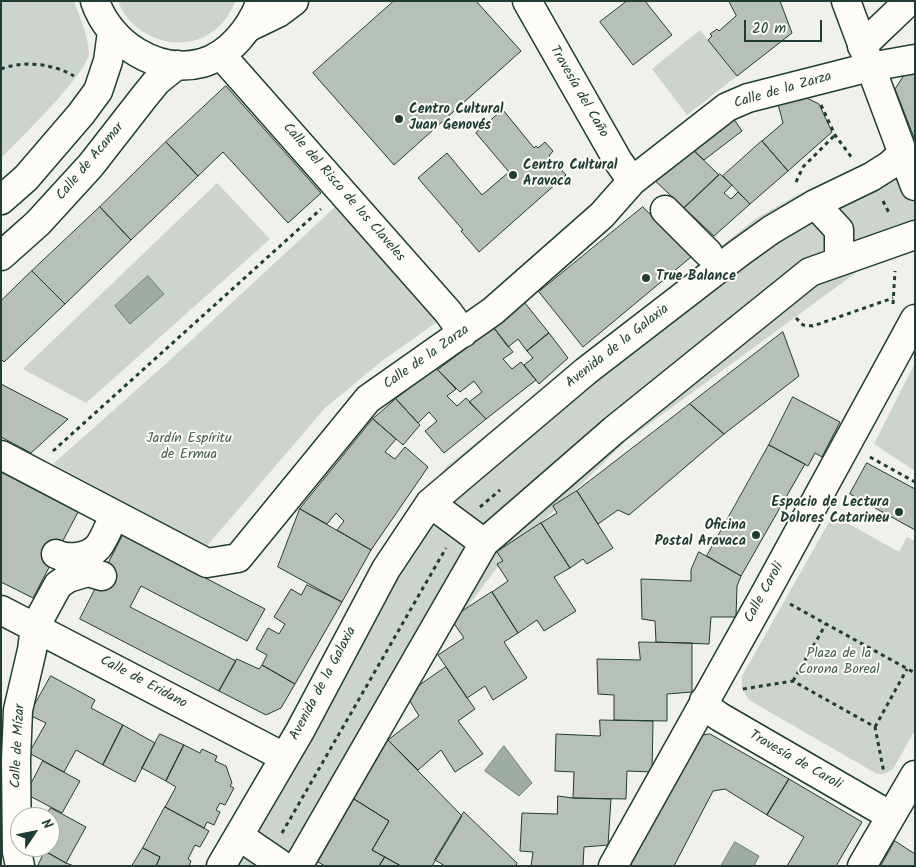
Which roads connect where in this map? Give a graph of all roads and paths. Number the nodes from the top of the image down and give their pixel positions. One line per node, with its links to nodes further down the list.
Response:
1 (95, 1): 8 (street)
2 (261, 1): 7 (street)
3 (294, 1): 7 (street)
4 (527, 1): 17 (street, Travesía del Caño)
5 (846, 1): 10 (street)
6 (909, 1): 10 (street, Calle de la Zarza)
7 (249, 27): 9 (street)
8 (112, 32): 12 (street); 21 (street)
9 (220, 55): 12 (street); 20 (street, Calle del Risco de los Claveles)
10 (866, 56): 11 (street); 16 (street); 17 (street, Calle de la Zarza)
11 (915, 59)
12 (178, 65): 26 (street, Calle de Acamar)
13 (1, 69): 14 (path)
14 (81, 80)
15 (835, 135): 18 (path)
16 (902, 154): 19 (street); 22 (street, Avenida de la Galaxia)
17 (632, 181): 29 (street, Calle de la Zarza)
18 (796, 182)
19 (915, 186)
20 (340, 191): 29 (street, Calle del Risco de los Claveles); 32 (path)
21 (1, 200)
22 (815, 204): 27 (street); 34 (street, Avenida de la Galaxia)
23 (665, 210): 25 (street)
24 (915, 235): 27 (street)
25 (708, 253)
26 (1, 256)
27 (839, 261): 36 (street)
28 (915, 319): 30 (street, Calle Caroli)
29 (463, 333): 35 (street, Calle de la Zarza)
30 (846, 444): 33 (path); 47 (street, Calle Caroli)
31 (1, 455): 35 (street, Calle de la Zarza)
32 (48, 455)
33 (915, 482)
34 (430, 503): 36 (street); 49 (street, Avenida de la Galaxia)
35 (115, 515): 37 (street)
36 (484, 543): 57 (street)
37 (56, 554)
38 (102, 576): 42 (street, Calle de Mízar)
39 (788, 603): 41 (path)
40 (1, 610): 42 (street, Calle de Eridano)
41 (826, 624): 43 (path); 45 (path)
42 (36, 627): 49 (street, Calle de Eridano); 54 (street, Calle de Mízar)
43 (907, 669): 44 (path); 48 (path)
44 (915, 673)
45 (793, 681): 46 (path); 48 (path)
46 (742, 689)
47 (704, 701): 52 (street, Travesía de Caroli); 58 (street, Calle Caroli)
48 (875, 727): 50 (path)
49 (284, 758): 53 (street, Avenida de la Galaxia)
50 (884, 774)
51 (915, 775): 52 (street)
52 (903, 808): 59 (street)
53 (239, 836): 55 (street, Avenida de la Galaxia); 56 (street)
54 (20, 866)
55 (221, 866)
56 (283, 866)
57 (298, 866)
58 (613, 866)
59 (862, 866)

